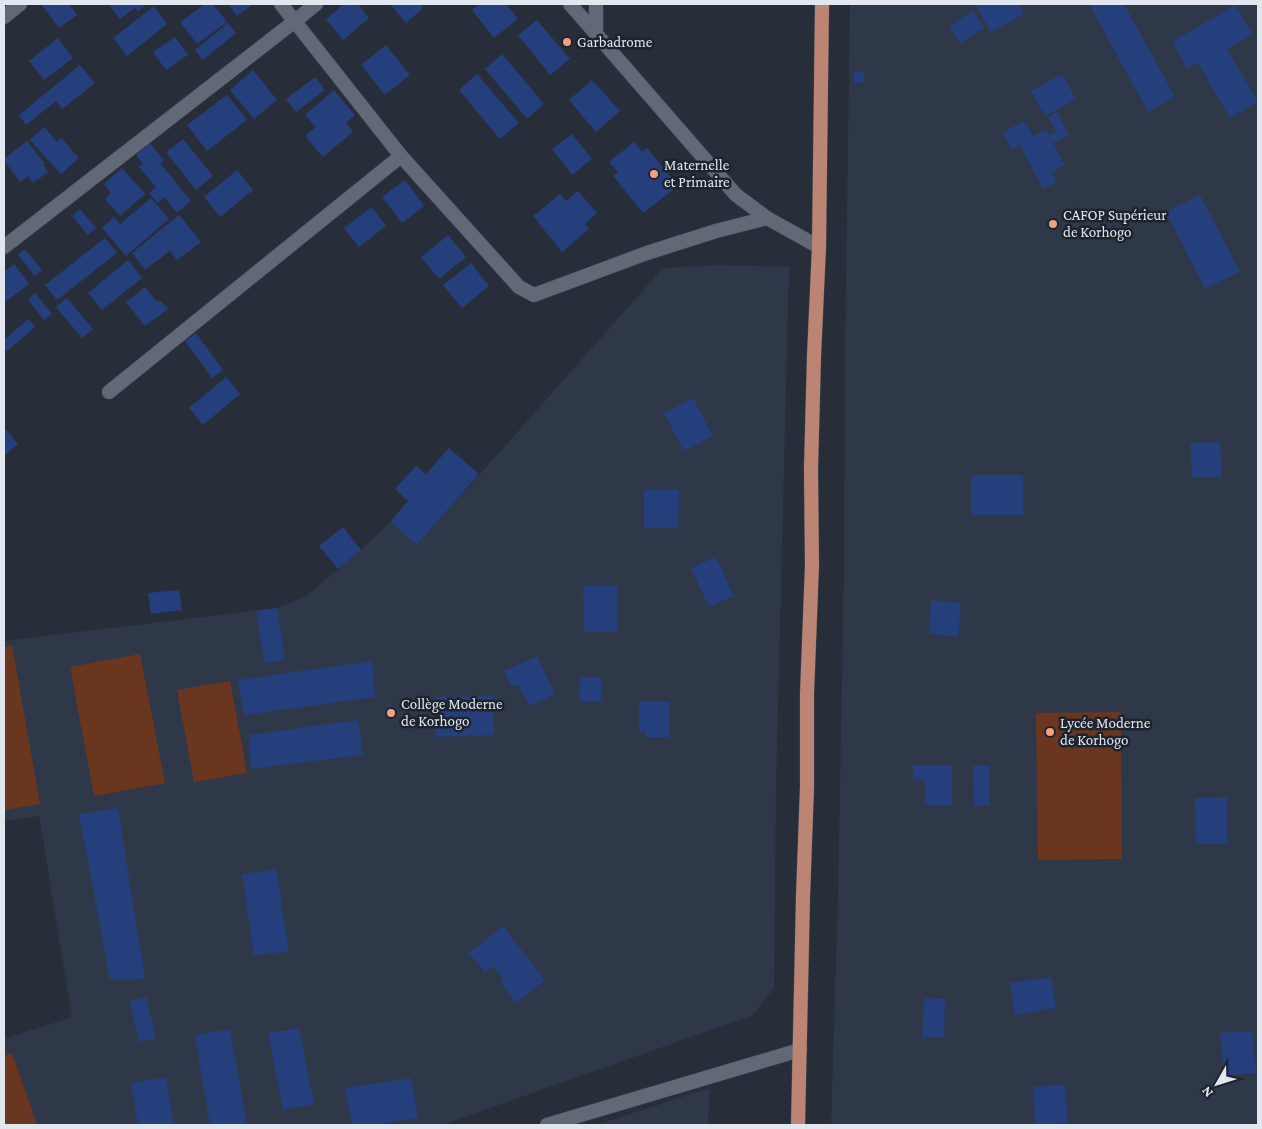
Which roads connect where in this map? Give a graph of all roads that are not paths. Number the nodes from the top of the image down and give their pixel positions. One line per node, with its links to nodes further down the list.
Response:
1 (20, 4): 7 (street)
2 (280, 4): 8 (street)
3 (316, 4): 8 (street)
4 (570, 4): 9 (street)
5 (596, 4): 9 (street)
6 (822, 4): 13 (main road)
7 (4, 17)
8 (295, 21): 10 (street); 12 (street)
9 (596, 33): 11 (street)
10 (401, 156): 11 (street); 14 (street)
11 (767, 218): 13 (street)
12 (4, 247)
13 (819, 247): 15 (main road)
14 (109, 392)
15 (800, 1050): 16 (street); 17 (main road)
16 (547, 1125)
17 (798, 1125)

